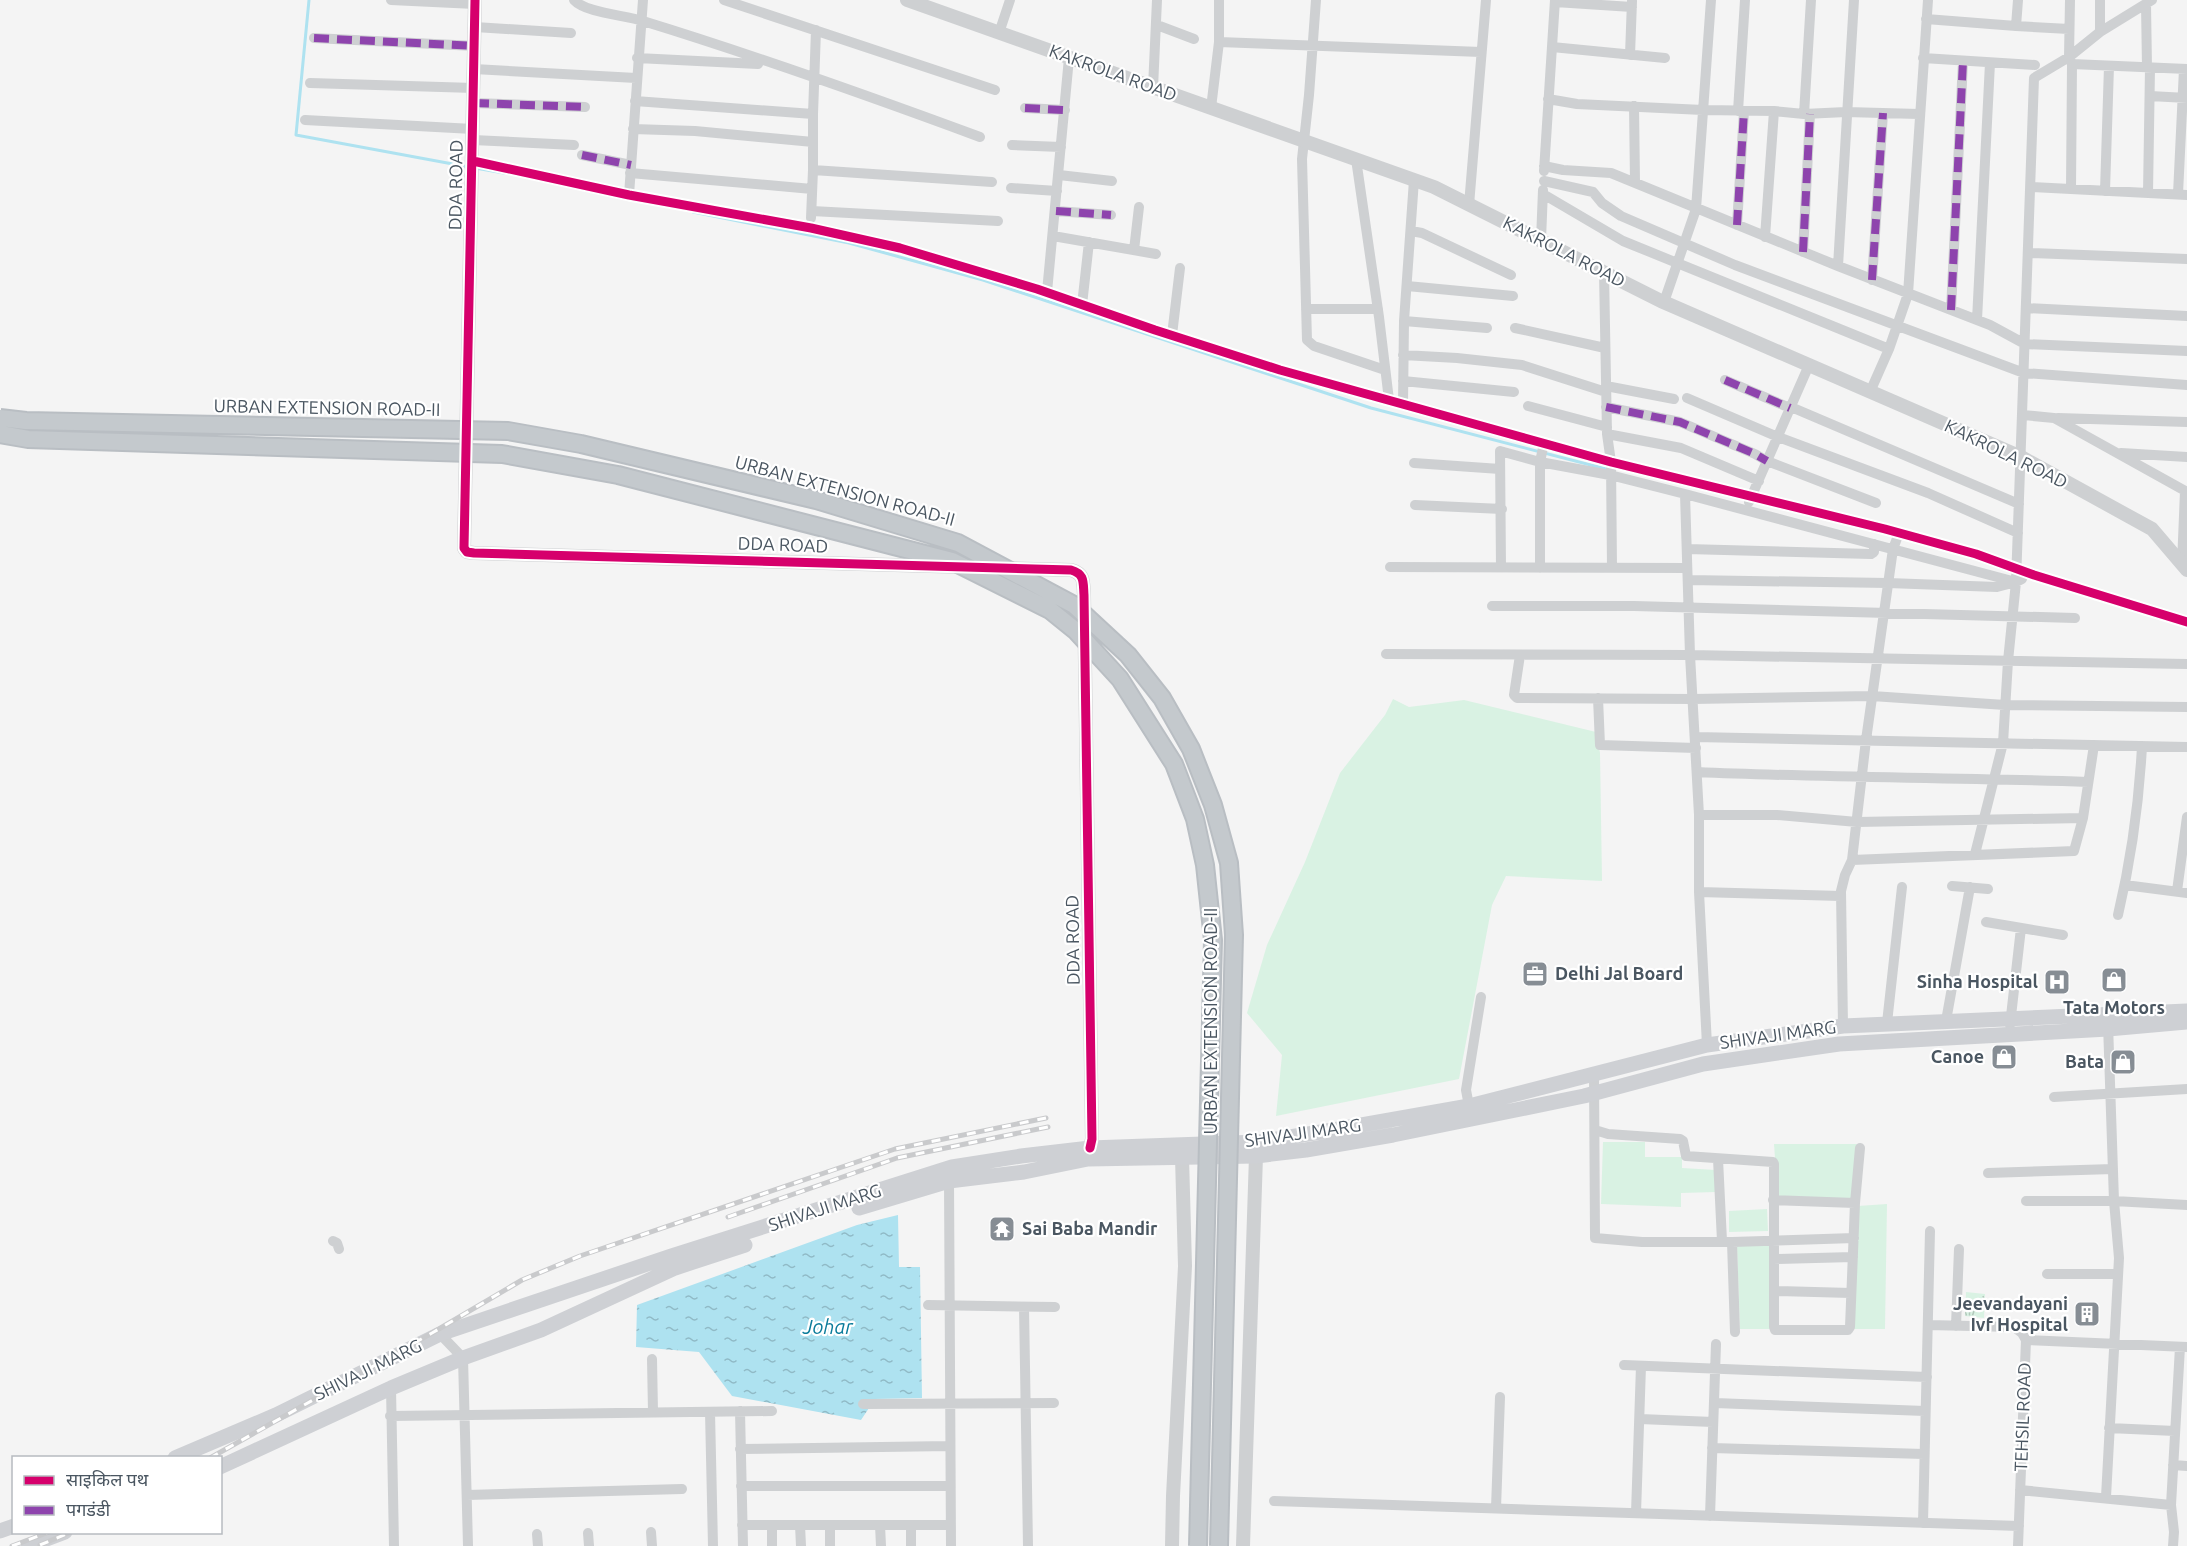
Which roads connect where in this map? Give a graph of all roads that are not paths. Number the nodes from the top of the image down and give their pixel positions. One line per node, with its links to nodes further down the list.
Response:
1 (391, 0): 20 (street)
2 (574, 0): 24 (street)
3 (643, 0): 24 (street)
4 (724, 0): 29 (street)
5 (907, 0): 32 (street, KAKROLA ROAD)
6 (1010, 0): 32 (street)
7 (1157, 0): 25 (street)
8 (1219, 0): 35 (street)
9 (1316, 0): 37 (street)
10 (1484, 0): 39 (street)
11 (1710, 0): 69 (street)
12 (1745, 0): 70 (street)
13 (1811, 0): 75 (street)
14 (1854, 0): 72 (street)
15 (1928, 0): 23 (street)
16 (2018, 0): 26 (street)
17 (2070, 0): 28 (street)
18 (2100, 0): 30 (street)
19 (1555, 1): 22 (street); 38 (street)
20 (475, 2): 27 (street, DDA ROAD)
21 (2149, 2): 30 (street); 51 (street)
22 (1632, 3): 40 (street)
23 (1926, 19): 26 (street); 44 (street)
24 (641, 20): 41 (street); 48 (street)
25 (1157, 24): 34 (street); 57 (street)
26 (2016, 26): 28 (street)
27 (475, 27): 31 (street); 36 (street, DDA ROAD)
28 (2069, 29): 46 (street)
29 (816, 30): 54 (street); 58 (street)
30 (2100, 32): 46 (street)
31 (571, 33)
32 (999, 33): 42 (street, KAKROLA ROAD)
33 (314, 38): 36 (street)
34 (1194, 39)
35 (1219, 42): 37 (street); 67 (street)
36 (475, 46): 52 (street, DDA ROAD)
37 (1313, 46): 39 (street); 81 (street)
38 (1552, 47): 40 (street); 62 (street)
39 (1481, 52): 108 (street)
40 (1630, 55): 43 (street)
41 (637, 58): 48 (street); 55 (street)
42 (1069, 58): 57 (street, KAKROLA ROAD); 68 (street)
43 (1665, 58)
44 (1923, 58): 45 (street); 76 (street)
45 (1964, 61): 47 (street); 143 (street)
46 (2071, 61): 50 (street); 98 (street); 101 (street)
47 (1990, 63): 49 (street); 145 (street)
48 (776, 65): 54 (street)
49 (2035, 65)
50 (2109, 66): 51 (street); 103 (street)
51 (2149, 68): 53 (street); 60 (street)
52 (474, 69): 55 (street); 59 (street, DDA ROAD)
53 (2185, 69): 61 (street)
54 (814, 76): 74 (street); 80 (street)
55 (636, 78): 63 (street)
56 (310, 83): 59 (street)
57 (1153, 88): 67 (street, KAKROLA ROAD)
58 (995, 90)
59 (474, 95): 65 (street); 79 (street, DDA ROAD)
60 (2150, 96): 61 (street); 104 (street)
61 (2185, 97): 106 (street)
62 (1548, 99): 64 (street); 88 (street)
63 (635, 100): 74 (street); 78 (street)
64 (1634, 106): 69 (street); 97 (street)
65 (585, 108)
66 (1025, 108): 68 (street)
67 (1211, 108): 81 (street, KAKROLA ROAD)
68 (1065, 110): 85 (street)
69 (1703, 110): 70 (street); 110 (street)
70 (1741, 111): 71 (street); 115 (street)
71 (1774, 111): 75 (street); 119 (street)
72 (1846, 112): 73 (street); 75 (street); 129 (street)
73 (1883, 113): 76 (street); 133 (street)
74 (813, 114): 82 (street)
75 (1807, 114): 124 (street)
76 (1919, 114): 136 (street)
77 (305, 120): 79 (street)
78 (633, 129): 82 (street); 90 (street)
79 (473, 135): 83 (street); 89 (street, DDA ROAD)
80 (980, 137)
81 (1305, 141): 87 (street, KAKROLA ROAD); 141 (street)
82 (813, 142): 91 (street)
83 (574, 145)
84 (1012, 145): 85 (street)
85 (1061, 147): 92 (street)
86 (582, 155): 90 (street)
87 (1356, 159): 93 (street, KAKROLA ROAD); 142 (street)
88 (1544, 166): 95 (street); 97 (street)
89 (473, 167): 107 (street); 274 (street, DDA ROAD)
90 (630, 169): 100 (street); 107 (street)
91 (813, 170): 96 (street); 100 (street)
92 (1059, 175): 94 (street); 102 (street)
93 (1414, 180): 108 (street, KAKROLA ROAD); 117 (street)
94 (1112, 181)
95 (1544, 181): 105 (street); 122 (street)
96 (992, 182)
97 (1635, 182): 110 (street)
98 (2031, 187): 101 (street); 125 (street)
99 (1011, 188): 102 (street)
100 (812, 189): 111 (street)
101 (2071, 189): 103 (street)
102 (1057, 191): 112 (street)
103 (2105, 191): 104 (street)
104 (2148, 193): 106 (street)
105 (1543, 194): 120 (street); 128 (street)
106 (2182, 194)
107 (629, 195): 116 (street)
108 (1469, 205): 120 (street, KAKROLA ROAD)
109 (1138, 207): 123 (street)
110 (1696, 209): 115 (street); 122 (street)
111 (812, 211): 114 (street); 116 (street)
112 (1056, 211): 113 (street); 118 (street)
113 (1111, 215)
114 (998, 221)
115 (1737, 225): 119 (street)
116 (811, 228): 135 (street)
117 (1411, 231): 132 (street); 134 (street)
118 (1053, 236): 121 (street); 135 (street)
119 (1765, 237): 124 (street)
120 (1540, 240): 131 (street, KAKROLA ROAD)
121 (1089, 242): 123 (street); 139 (street)
122 (1684, 243): 128 (street); 147 (street)
123 (1134, 250): 126 (street)
124 (1803, 252): 129 (street)
125 (2028, 253): 127 (street); 140 (street)
126 (1156, 254)
127 (2187, 259)
128 (1677, 262): 138 (street); 153 (street)
129 (1838, 266): 133 (street)
130 (1180, 268): 150 (street)
131 (1604, 272): 138 (street, KAKROLA ROAD); 152 (street)
132 (1511, 275)
133 (1872, 280): 136 (street)
134 (1407, 286): 137 (street); 146 (street)
135 (1047, 292): 139 (street)
136 (1908, 294): 143 (street); 147 (street)
137 (1513, 296)
138 (1664, 302): 156 (street, KAKROLA ROAD)
139 (1082, 304): 150 (street)
140 (2026, 308): 144 (street); 151 (street)
141 (1306, 309): 142 (street); 157 (street)
142 (1378, 309): 157 (street)
143 (1951, 310): 145 (street)
144 (2187, 316)
145 (1977, 320): 151 (street)
146 (1404, 321): 148 (street); 155 (street)
147 (1898, 324): 153 (street); 158 (street)
148 (1486, 328)
149 (1515, 328): 152 (street)
150 (1172, 336): 167 (street)
151 (2025, 344): 154 (street); 158 (street)
152 (1605, 348): 162 (street)
153 (1889, 349): 164 (street)
154 (2187, 351)
155 (1403, 355): 160 (street); 162 (street)
156 (1809, 365): 164 (street, KAKROLA ROAD); 171 (street)
157 (1385, 370): 167 (street)
158 (2024, 373): 161 (street); 172 (street)
159 (1725, 380): 171 (street)
160 (1403, 381): 163 (street); 168 (street)
161 (2187, 385)
162 (1606, 389): 166 (street); 170 (street)
163 (1514, 392)
164 (1870, 392): 181 (street, KAKROLA ROAD)
165 (1687, 398): 178 (street)
166 (1674, 399)
167 (1389, 400): 168 (street)
168 (1403, 404): 179 (street)
169 (1528, 406): 176 (street)
170 (1606, 407): 176 (street); 183 (street)
171 (1791, 408): 178 (street); 192 (street)
172 (2023, 415): 174 (street); 181 (street)
173 (0, 418): 383 (highway, URBAN EXTENSION ROAD-II, bridge)
174 (2054, 418): 175 (street); 180 (street)
175 (2187, 422)
176 (1607, 430): 186 (street); 187 (street)
177 (0, 434): 382 (highway, URBAN EXTENSION ROAD-II, bridge)
178 (1778, 437): 183 (street); 195 (street)
179 (1542, 452): 185 (street); 186 (street); 186 (street); 202 (street)
180 (2117, 453): 182 (street); 188 (street)
181 (2021, 457): 192 (street); 201 (street, KAKROLA ROAD)
182 (2187, 457)
183 (1767, 461): 187 (street); 190 (street)
184 (1414, 463): 185 (street)
185 (1500, 469): 194 (street)
186 (1610, 469): 189 (street); 191 (street); 203 (street)
187 (1759, 481): 191 (street)
188 (2186, 491): 201 (street)
189 (1685, 494): 191 (street); 198 (street)
190 (1876, 503)
191 (1748, 504): 196 (street); 197 (street)
192 (2019, 504): 195 (street)
193 (1415, 505): 194 (street)
194 (1502, 508): 200 (street)
195 (2018, 533): 205 (street)
196 (1896, 542): 197 (street); 205 (street); 208 (street); 209 (street)
197 (1874, 544): 198 (street)
198 (1687, 549): 204 (street)
199 (1390, 567): 200 (street)
200 (1501, 567): 202 (street)
201 (2185, 567)
202 (1540, 568): 203 (street)
203 (1612, 568): 204 (street)
204 (1687, 568): 207 (street)
205 (2017, 568): 206 (street); 208 (street)
206 (2034, 575): 208 (street); 215 (street)
207 (1688, 580): 209 (street); 211 (street)
208 (2016, 582): 209 (street); 213 (street)
209 (1888, 583): 212 (street)
210 (1492, 606): 211 (street)
211 (1689, 609): 212 (street); 218 (street)
212 (1884, 612): 213 (street); 219 (street)
213 (2013, 615): 214 (street); 220 (street)
214 (2075, 618)
215 (2187, 622)
216 (1386, 654): 217 (street)
217 (1520, 655): 218 (street); 223 (street)
218 (1690, 655): 219 (street); 224 (street)
219 (1878, 658): 220 (street); 222 (street)
220 (2008, 661): 221 (street); 225 (street)
221 (2187, 664)
222 (1872, 696): 224 (street); 225 (street); 227 (street)
223 (1598, 698): 224 (street); 228 (street)
224 (1693, 699): 228 (street)
225 (2006, 705): 226 (street); 229 (street)
226 (2187, 707)
227 (1866, 740): 228 (street); 229 (street); 234 (street)
228 (1696, 742): 233 (street)
229 (2003, 743): 230 (street); 235 (street)
230 (2094, 745): 231 (street); 236 (street)
231 (2142, 746): 232 (street); 244 (street)
232 (2187, 747)
233 (1697, 772): 234 (street); 237 (street)
234 (1862, 777): 235 (street); 241 (street)
235 (1995, 778): 236 (street); 240 (street)
236 (2088, 782): 239 (street)
237 (1699, 815): 241 (street); 249 (street)
238 (2187, 816): 250 (street)
239 (2083, 818): 240 (street); 242 (street)
240 (1984, 821): 241 (street); 242 (street)
241 (1857, 822): 243 (street)
242 (1975, 854): 243 (street)
243 (1852, 860): 251 (street)
244 (2125, 885): 250 (street); 252 (street)
245 (1952, 886): 247 (street)
246 (1902, 887): 262 (street)
247 (1970, 887): 248 (street); 260 (street)
248 (1988, 889)
249 (1699, 891): 251 (street); 266 (street)
250 (2182, 892)
251 (1841, 896): 263 (street)
252 (2118, 915)
253 (1986, 922): 254 (street)
254 (2021, 928): 255 (street); 259 (street)
255 (2063, 935)
256 (1481, 997): 272 (street)
257 (2187, 1011): 258 (main road, SHIVAJI MARG)
258 (2109, 1013): 259 (main road, SHIVAJI MARG); 264 (street)
259 (2010, 1018): 260 (main road, SHIVAJI MARG); 265 (street)
260 (1946, 1021): 262 (main road, SHIVAJI MARG)
261 (2187, 1022): 264 (main road, SHIVAJI MARG)
262 (1887, 1023): 263 (main road, SHIVAJI MARG)
263 (1843, 1026): 266 (main road, SHIVAJI MARG)
264 (2108, 1029): 265 (main road, SHIVAJI MARG); 270 (street)
265 (2011, 1035): 269 (main road, SHIVAJI MARG)
266 (1707, 1045): 267 (main road, SHIVAJI MARG)
267 (1594, 1074): 269 (street); 272 (main road, SHIVAJI MARG)
268 (2187, 1089): 270 (street)
269 (1595, 1093): 273 (street); 276 (main road, SHIVAJI MARG)
270 (2110, 1093): 271 (street); 279 (street)
271 (2054, 1097)
272 (1469, 1106): 274 (main road, SHIVAJI MARG)
273 (1595, 1130): 278 (street); 289 (street)
274 (1091, 1145): 305 (main road, SHIVAJI MARG)
275 (1860, 1148): 285 (street)
276 (1257, 1156): 277 (main road, SHIVAJI MARG); 384 (street)
277 (1182, 1157): 281 (main road, SHIVAJI MARG); 381 (street)
278 (1718, 1159): 282 (street); 289 (street)
279 (2113, 1169): 280 (street); 284 (street)
280 (1988, 1173)
281 (949, 1181): 299 (street); 310 (main road, SHIVAJI MARG)
282 (1773, 1200): 285 (street); 290 (street)
283 (2026, 1201): 284 (street)
284 (2114, 1201): 286 (street); 295 (street)
285 (1855, 1203): 288 (street)
286 (2187, 1205)
287 (1930, 1231): 302 (street)
288 (1854, 1238): 290 (street); 292 (street)
289 (1727, 1241): 290 (street); 304 (street)
290 (1774, 1241): 293 (street)
291 (1959, 1249): 303 (street)
292 (1853, 1257): 293 (street); 297 (street)
293 (1774, 1259): 296 (street)
294 (2047, 1274): 295 (street)
295 (2118, 1274): 308 (street)
296 (1774, 1291): 297 (street); 297 (street)
297 (1851, 1293)
298 (928, 1305): 299 (street)
299 (949, 1306): 300 (street); 318 (street)
300 (1024, 1306): 301 (street); 319 (street)
301 (1055, 1307)
302 (1928, 1325): 303 (street); 315 (street)
303 (1956, 1326): 306 (street)
304 (1735, 1332)
305 (440, 1334): 310 (street); 338 (main road, SHIVAJI MARG)
306 (2026, 1340): 308 (street, TEHSIL ROAD); 345 (street, TEHSIL ROAD)
307 (1716, 1344): 314 (street)
308 (2113, 1345): 309 (street, TEHSIL ROAD); 333 (street)
309 (2183, 1347): 332 (street)
310 (463, 1358): 316 (main road, SHIVAJI MARG); 328 (street)
311 (652, 1359): 326 (street)
312 (1624, 1365): 313 (street)
313 (1641, 1366): 314 (street); 330 (street)
314 (1715, 1369): 315 (street); 321 (street)
315 (1927, 1377): 323 (street)
316 (391, 1388): 329 (street); 340 (main road, SHIVAJI MARG)
317 (1500, 1397): 350 (street)
318 (950, 1403): 319 (street); 322 (street); 334 (street)
319 (1026, 1403): 320 (street); 380 (street)
320 (1054, 1403)
321 (1715, 1403): 323 (street); 331 (street)
322 (863, 1404)
323 (1925, 1410): 337 (street)
324 (740, 1411): 325 (street); 327 (street); 335 (street)
325 (772, 1411)
326 (653, 1412): 327 (street); 328 (street)
327 (710, 1412): 372 (street)
328 (464, 1415): 329 (street); 346 (street)
329 (390, 1416): 367 (street)
330 (1640, 1419): 331 (street); 351 (street)
331 (1713, 1422): 336 (street)
332 (2179, 1426): 333 (street); 339 (street)
333 (2109, 1428): 347 (street)
334 (950, 1446): 335 (street); 343 (street)
335 (740, 1449): 342 (street)
336 (1712, 1449): 337 (street); 352 (street)
337 (1924, 1454): 353 (street)
338 (180, 1456)
339 (2173, 1465): 341 (street); 349 (street)
340 (222, 1466)
341 (2187, 1466)
342 (741, 1486): 343 (street); 354 (street)
343 (950, 1486): 360 (street)
344 (682, 1489): 346 (street)
345 (2020, 1490): 347 (street); 361 (street, TEHSIL ROAD)
346 (467, 1495): 368 (street)
347 (2106, 1497): 349 (street)
348 (1274, 1501): 350 (street)
349 (2171, 1505): 386 (street)
350 (1496, 1508): 351 (street)
351 (1636, 1513): 352 (street)
352 (1710, 1516): 353 (street)
353 (1923, 1523): 361 (street)
354 (742, 1525): 355 (street); 373 (street)
355 (772, 1525): 356 (street); 374 (street)
356 (800, 1525): 357 (street); 375 (street)
357 (830, 1525): 358 (street); 376 (street)
358 (880, 1525): 359 (street); 377 (street)
359 (911, 1525): 360 (street); 378 (street)
360 (950, 1525): 379 (street)
361 (2019, 1526): 385 (street, TEHSIL ROAD)
362 (651, 1532): 371 (street)
363 (588, 1533): 370 (street)
364 (62, 1534): 366 (main road)
365 (537, 1534): 369 (street)
366 (28, 1546)
367 (394, 1546)
368 (468, 1546)
369 (538, 1546)
370 (589, 1546)
371 (652, 1546)
372 (712, 1546)
373 (743, 1546)
374 (772, 1546)
375 (801, 1546)
376 (830, 1546)
377 (881, 1546)
378 (911, 1546)
379 (951, 1546)
380 (1028, 1546)
381 (1172, 1546)
382 (1198, 1546)
383 (1219, 1546)
384 (1243, 1546)
385 (2018, 1546)
386 (2173, 1546)

